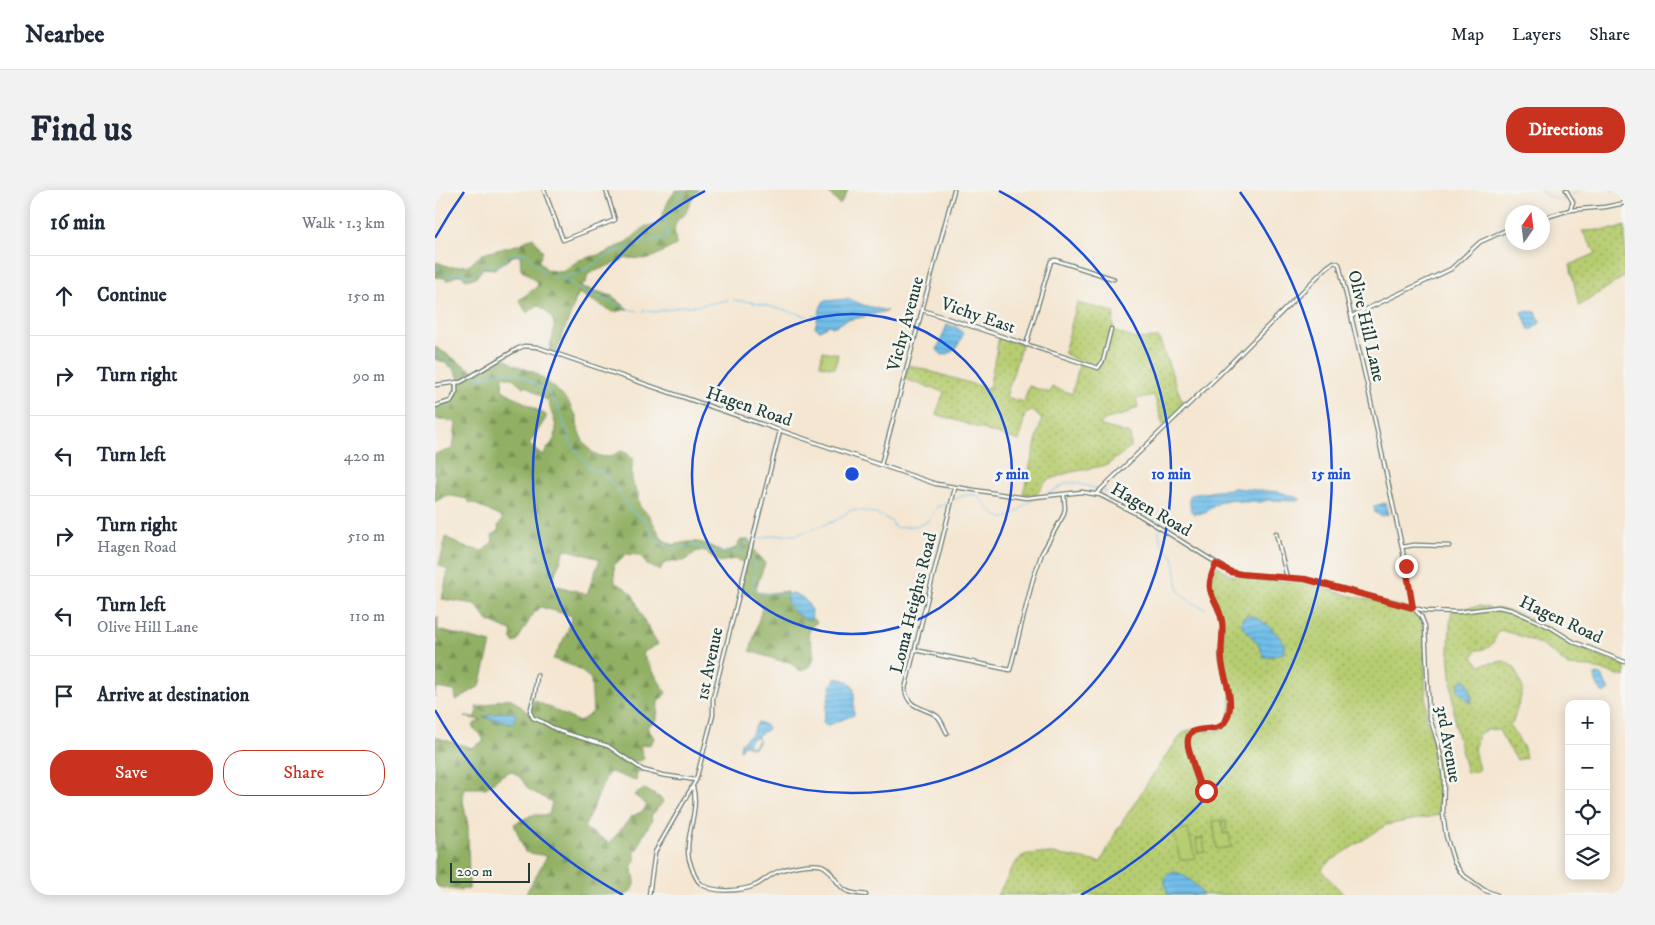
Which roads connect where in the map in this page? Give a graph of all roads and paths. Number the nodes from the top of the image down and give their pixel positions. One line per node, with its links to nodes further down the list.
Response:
1 (544, 190): 2 (street)
2 (606, 190)
3 (954, 190): 10 (street, Vichy Avenue)
4 (1566, 190): 6 (street)
5 (1625, 203): 6 (street)
6 (1570, 210): 7 (street)
7 (1550, 216)
8 (1505, 231): 11 (street)
9 (1114, 280): 13 (street, Vichy East)
10 (921, 310): 13 (street, Vichy East); 18 (street, Vichy Avenue)
11 (1352, 316): 20 (street, Olive Hill Lane); 24 (street, Olive Hill Lane)
12 (1111, 329): 13 (street, Vichy East)
13 (1026, 345)
14 (456, 382): 15 (street, Hagen Road); 16 (street); 17 (street, Hagen Road)
15 (435, 384)
16 (435, 406)
17 (780, 431): 18 (street, Hagen Road); 32 (street, 1st Avenue)
18 (881, 465): 19 (street, Hagen Road)
19 (955, 488): 21 (street, Hagen Road); 28 (street, Loma Heights Road)
20 (1096, 494): 21 (street, Hagen Road); 25 (street, Hagen Road)
21 (1064, 495): 28 (street)
22 (1276, 533): 26 (street)
23 (1449, 546): 24 (street)
24 (1402, 547): 27 (street, Olive Hill Lane)
25 (1216, 564): 26 (street, Hagen Road); 34 (street)
26 (1287, 578): 27 (street, Hagen Road)
27 (1413, 608): 29 (street, Hagen Road); 37 (street, 3rd Avenue)
28 (915, 650): 31 (street, Loma Heights Road)
29 (1625, 662)
30 (537, 675): 32 (street)
31 (947, 733)
32 (696, 780): 33 (street, 1st Avenue)
33 (693, 788): 35 (street, 1st Avenue); 36 (street)
34 (1208, 792)
35 (649, 895)
36 (866, 895)
37 (1497, 895)

